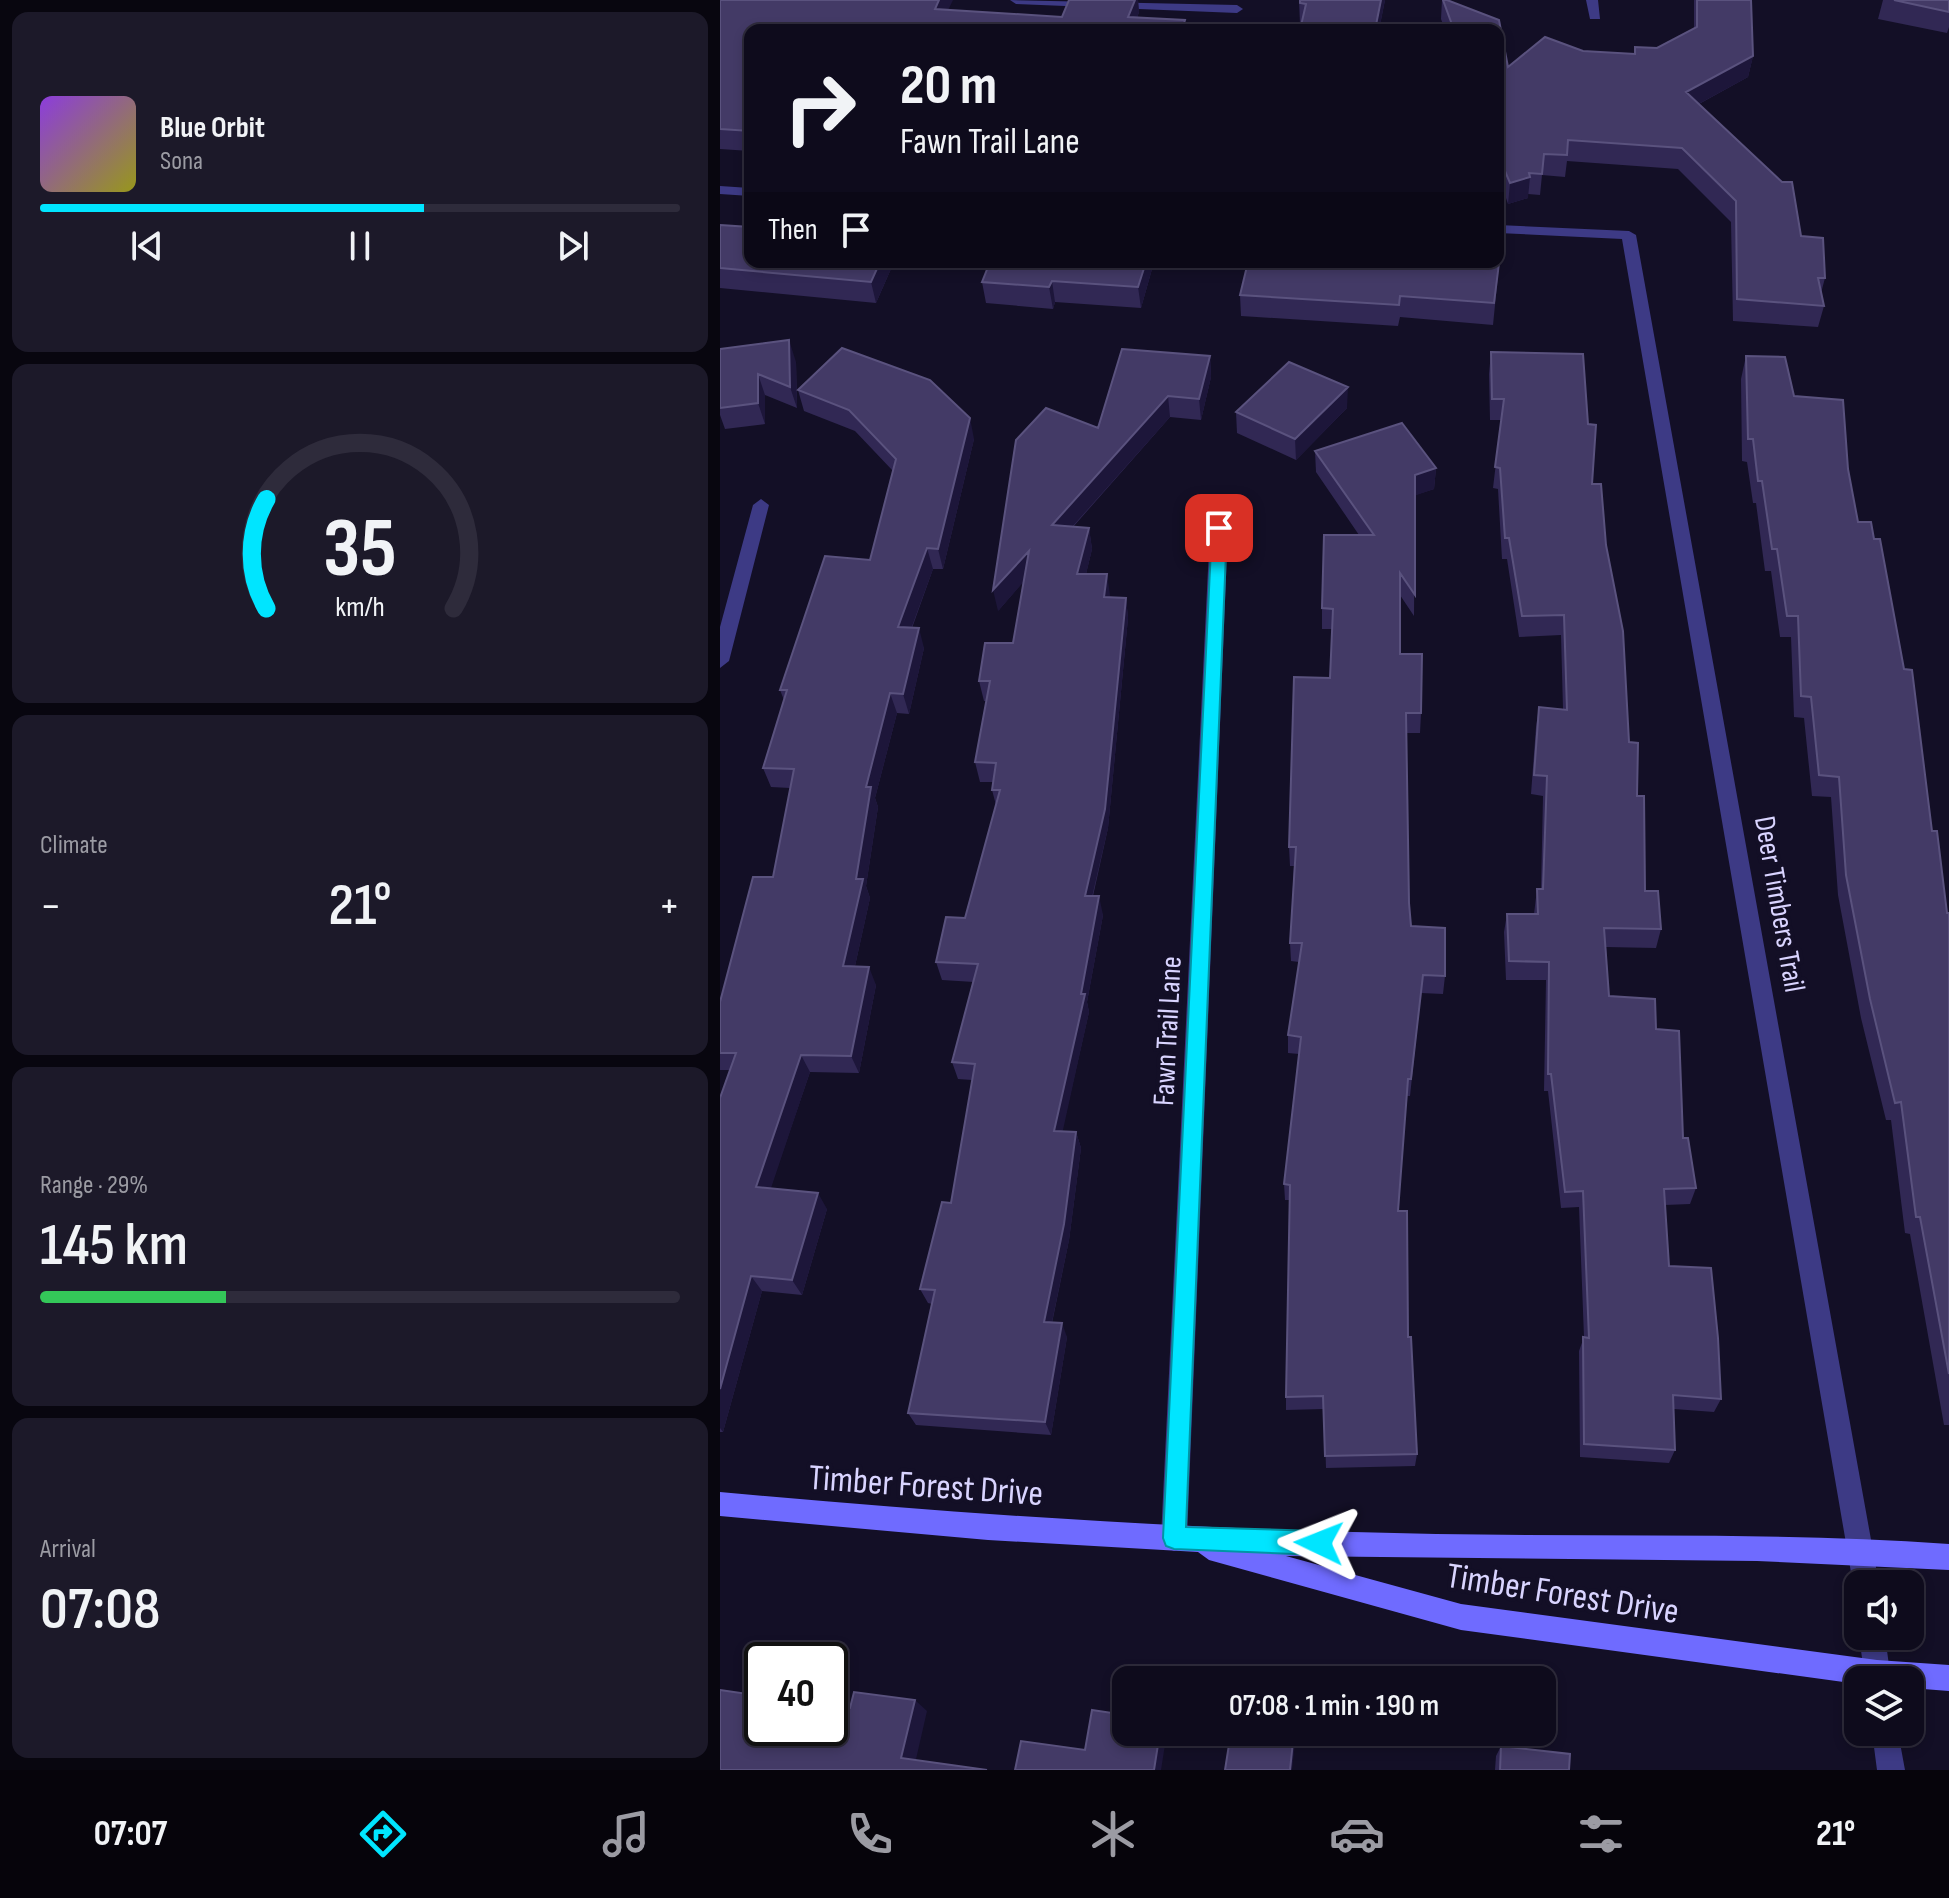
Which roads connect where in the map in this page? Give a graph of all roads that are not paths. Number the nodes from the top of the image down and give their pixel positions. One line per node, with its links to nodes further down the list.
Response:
1 (1016, 0): 3 (street)
2 (1592, 0): 4 (street)
3 (1237, 9)
4 (1595, 16)
5 (720, 190): 6 (street)
6 (744, 192)
7 (1504, 229): 13 (street, Deer Timbers Trail)
8 (761, 505): 10 (street)
9 (1219, 528): 12 (street, Fawn Trail Lane)
10 (720, 661)
11 (720, 1504): 12 (street, Timber Forest Drive)
12 (1174, 1538): 13 (street, Timber Forest Drive); 16 (street, Timber Forest Drive)
13 (1861, 1549): 14 (street, Timber Forest Drive); 15 (street, Deer Timbers Trail)
14 (1949, 1557)
15 (1864, 1570)
16 (1844, 1671)
17 (1924, 1677): 18 (street, Timber Forest Drive)
18 (1949, 1678)
19 (1887, 1746): 20 (street)
20 (1891, 1770)

